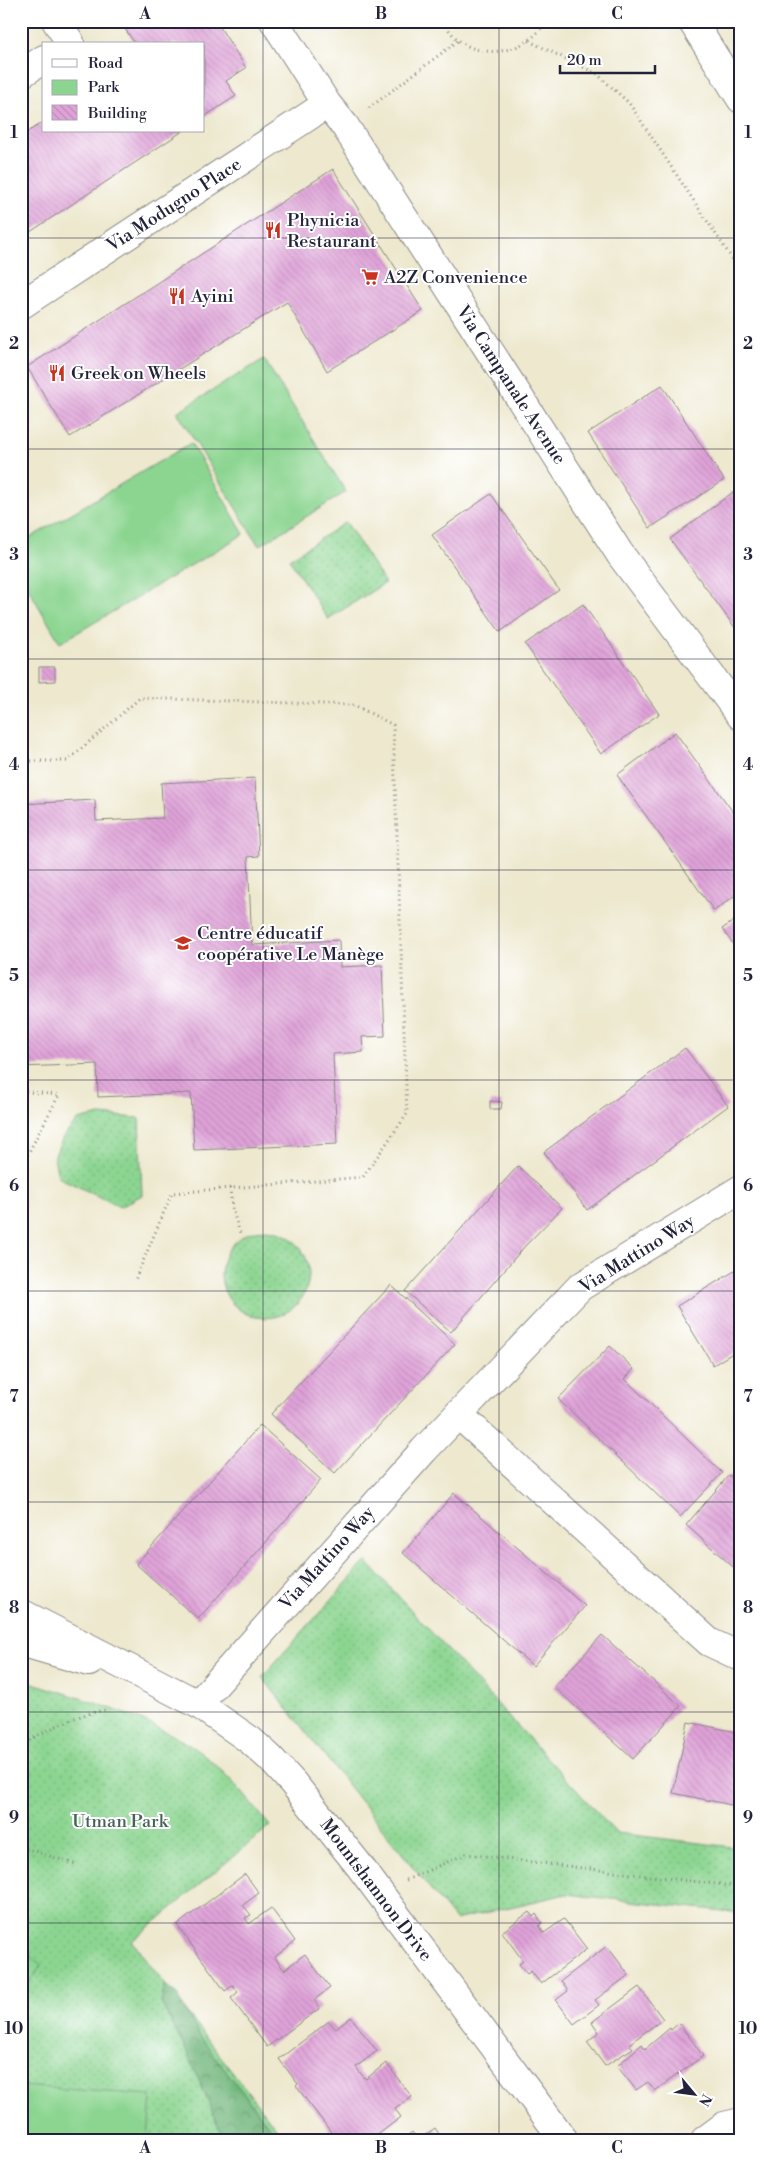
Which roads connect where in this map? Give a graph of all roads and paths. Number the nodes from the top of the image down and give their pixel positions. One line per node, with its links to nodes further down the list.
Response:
1 (56, 21): 8 (street)
2 (274, 21): 12 (street, Via Campanale Avenue)
3 (444, 21): 6 (path)
4 (546, 21): 7 (path)
5 (692, 21): 11 (street)
6 (460, 40): 7 (path); 13 (path)
7 (530, 41): 14 (path)
8 (70, 42)
9 (42, 60): 10 (street)
10 (21, 74)
11 (741, 99)
12 (327, 104): 13 (street, Via Campanale Avenue); 15 (street, Via Modugno Place)
13 (345, 126): 16 (street, Via Campanale Avenue)
14 (741, 272)
15 (21, 305)
16 (741, 716)
17 (21, 761): 20 (path)
18 (21, 1091): 19 (path)
19 (21, 1167)
20 (230, 1188): 22 (path); 23 (path)
21 (741, 1189): 24 (street, Via Mattino Way)
22 (241, 1236)
23 (135, 1280)
24 (458, 1414): 27 (street); 29 (street, Via Mattino Way)
25 (21, 1613): 28 (street, Mountshannon Drive)
26 (21, 1642): 28 (street, Mountshannon Drive)
27 (741, 1656)
28 (151, 1680): 29 (street, Mountshannon Drive)
29 (198, 1704): 35 (street, Mountshannon Drive)
30 (106, 1710): 31 (path)
31 (21, 1745)
32 (21, 1847): 33 (path)
33 (75, 1864)
34 (741, 1887): 35 (path)
35 (382, 1897): 37 (street, Mountshannon Drive)
36 (741, 2122): 38 (street)
37 (564, 2140)
38 (705, 2140)

